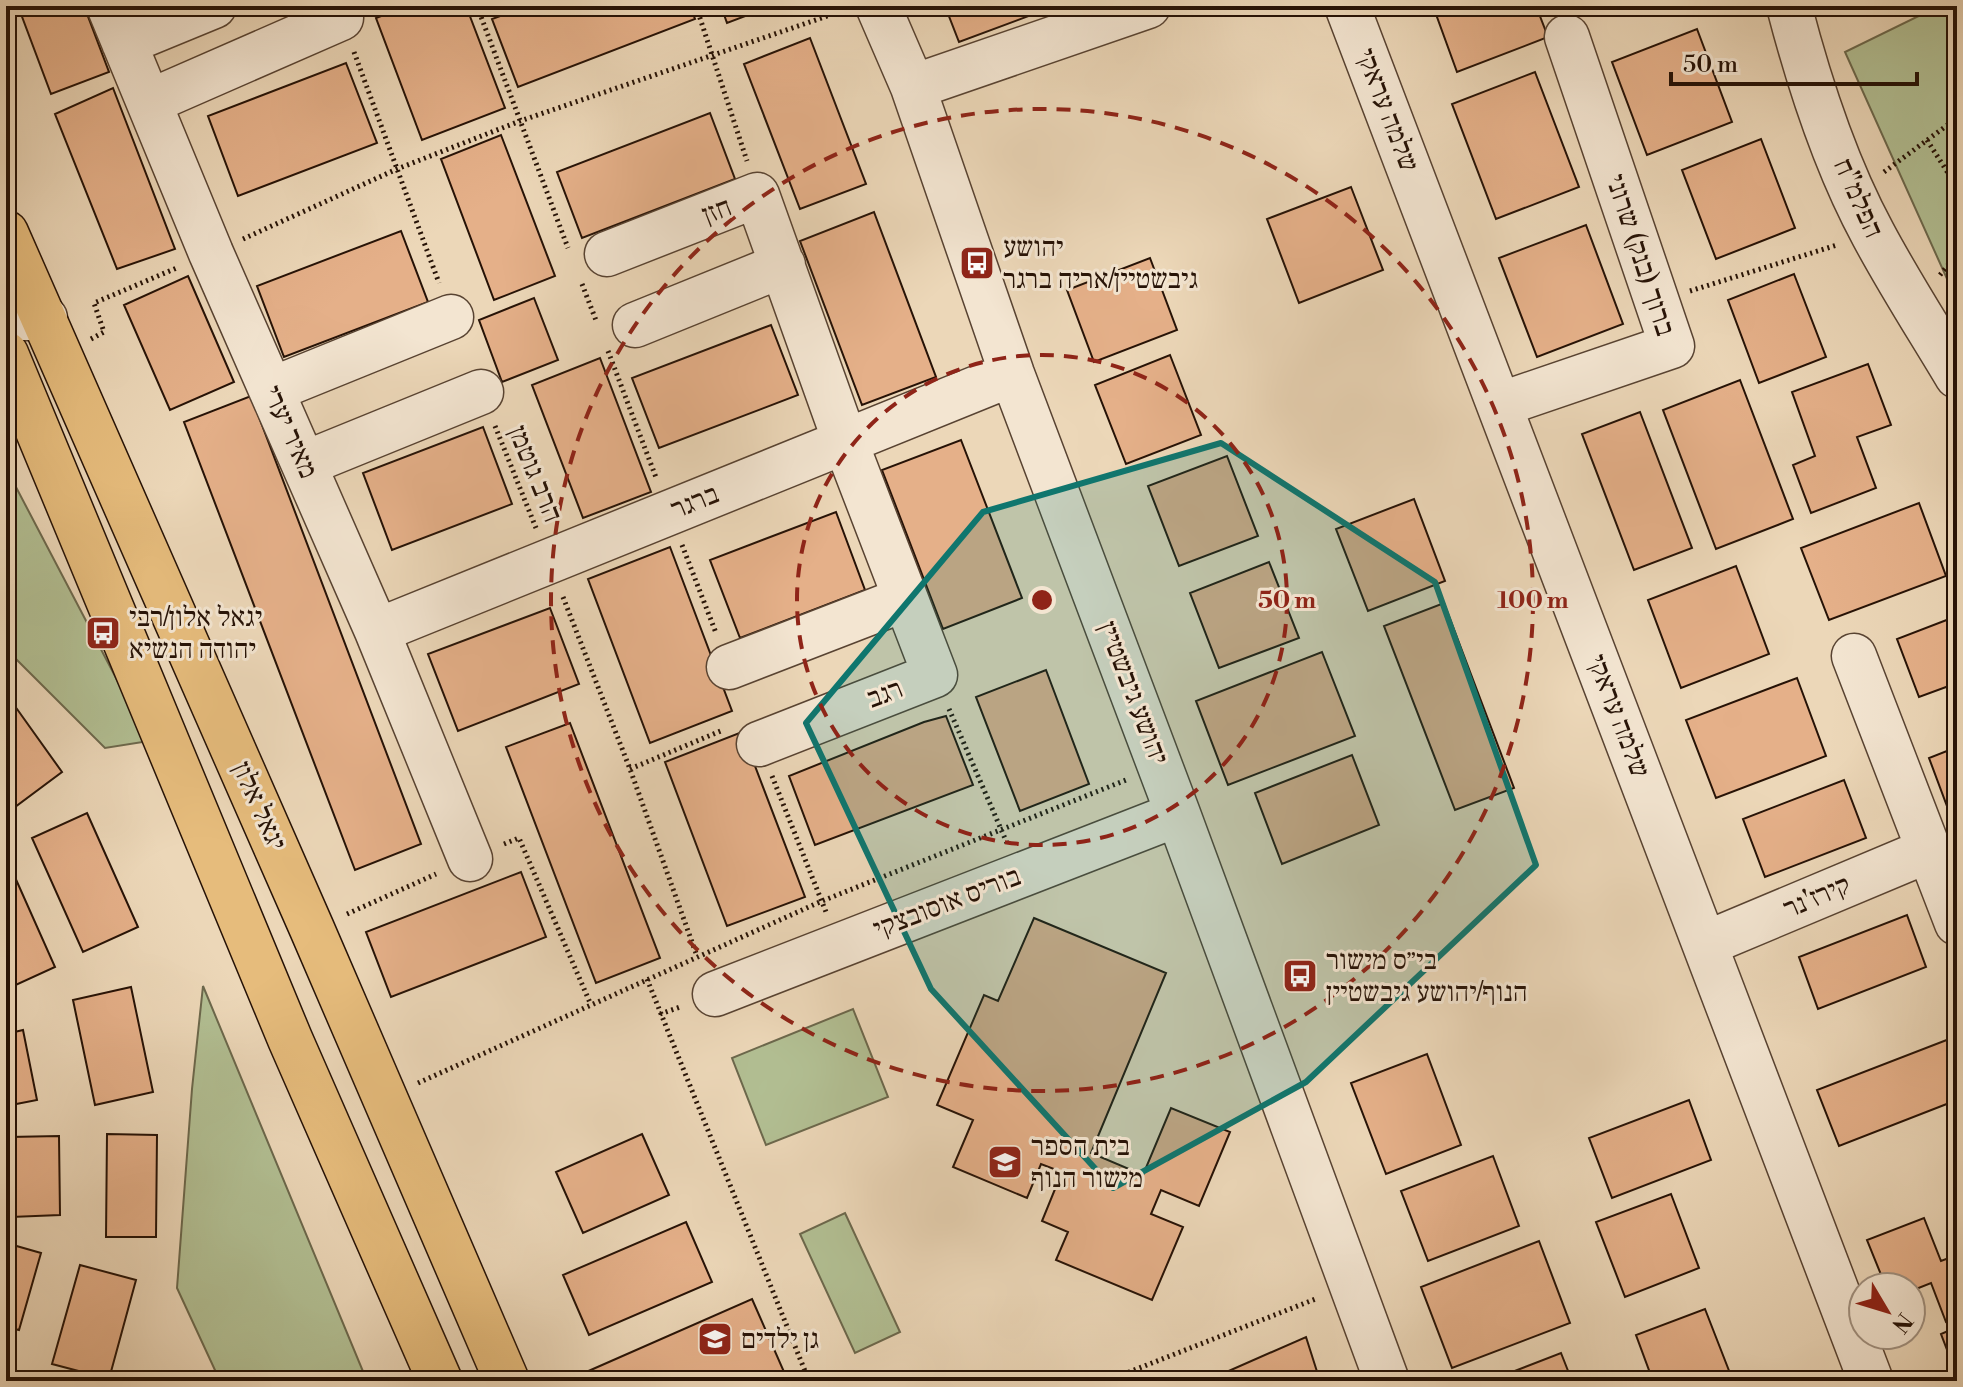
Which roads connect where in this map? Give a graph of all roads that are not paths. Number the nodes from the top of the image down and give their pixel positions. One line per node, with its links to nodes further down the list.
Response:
1 (214, 6): 7 (street)
2 (1148, 6): 9 (street)
3 (1347, 6): 21 (street, שלמה עראקי)
4 (1789, 6): 18 (street, הפלמ"ח)
5 (861, 8): 9 (street, יהושע גיבשטיין)
6 (341, 18): 10 (street)
7 (117, 24): 10 (street, מאיר יערי)
8 (1567, 37): 21 (street, ברוך (בנק) שרוני)
9 (913, 87): 17 (street, יהושע גיבשטיין)
10 (149, 102): 19 (street, מאיר יערי)
11 (6, 233): 16 (main road, יגאל אלון)
12 (607, 254): 13 (street, חזן)
13 (783, 265): 15 (street); 22 (street, חזן)
14 (451, 317): 19 (street)
15 (635, 325)
16 (22, 344): 35 (main road, יגאל אלון); 36 (main road, יגאל אלון)
17 (1012, 374): 22 (street, ברגר); 29 (street, יהושע גיבשטיין)
18 (1957, 376)
19 (271, 390): 23 (street, מאיר יערי)
20 (481, 392): 23 (street)
21 (1499, 405): 33 (street, שלמה עראקי)
22 (845, 441): 24 (street, רגב); 25 (street, ברגר)
23 (304, 464): 25 (street, מאיר יערי)
24 (905, 599): 27 (street); 28 (street, רגב)
25 (377, 631): 31 (street, מאיר יערי)
26 (1854, 656): 30 (street)
27 (729, 667)
28 (748, 734)
29 (1178, 814): 34 (street, בוריס אוסובצקי); 37 (street, יהושע גיבשטיין)
30 (1929, 850): 32 (street); 33 (street, קירז'נר)
31 (470, 859)
32 (1957, 923)
33 (1705, 944): 38 (street, שלמה עראקי)
34 (706, 975)
35 (440, 1381)
36 (507, 1381)
37 (1387, 1381)
38 (1871, 1381)

